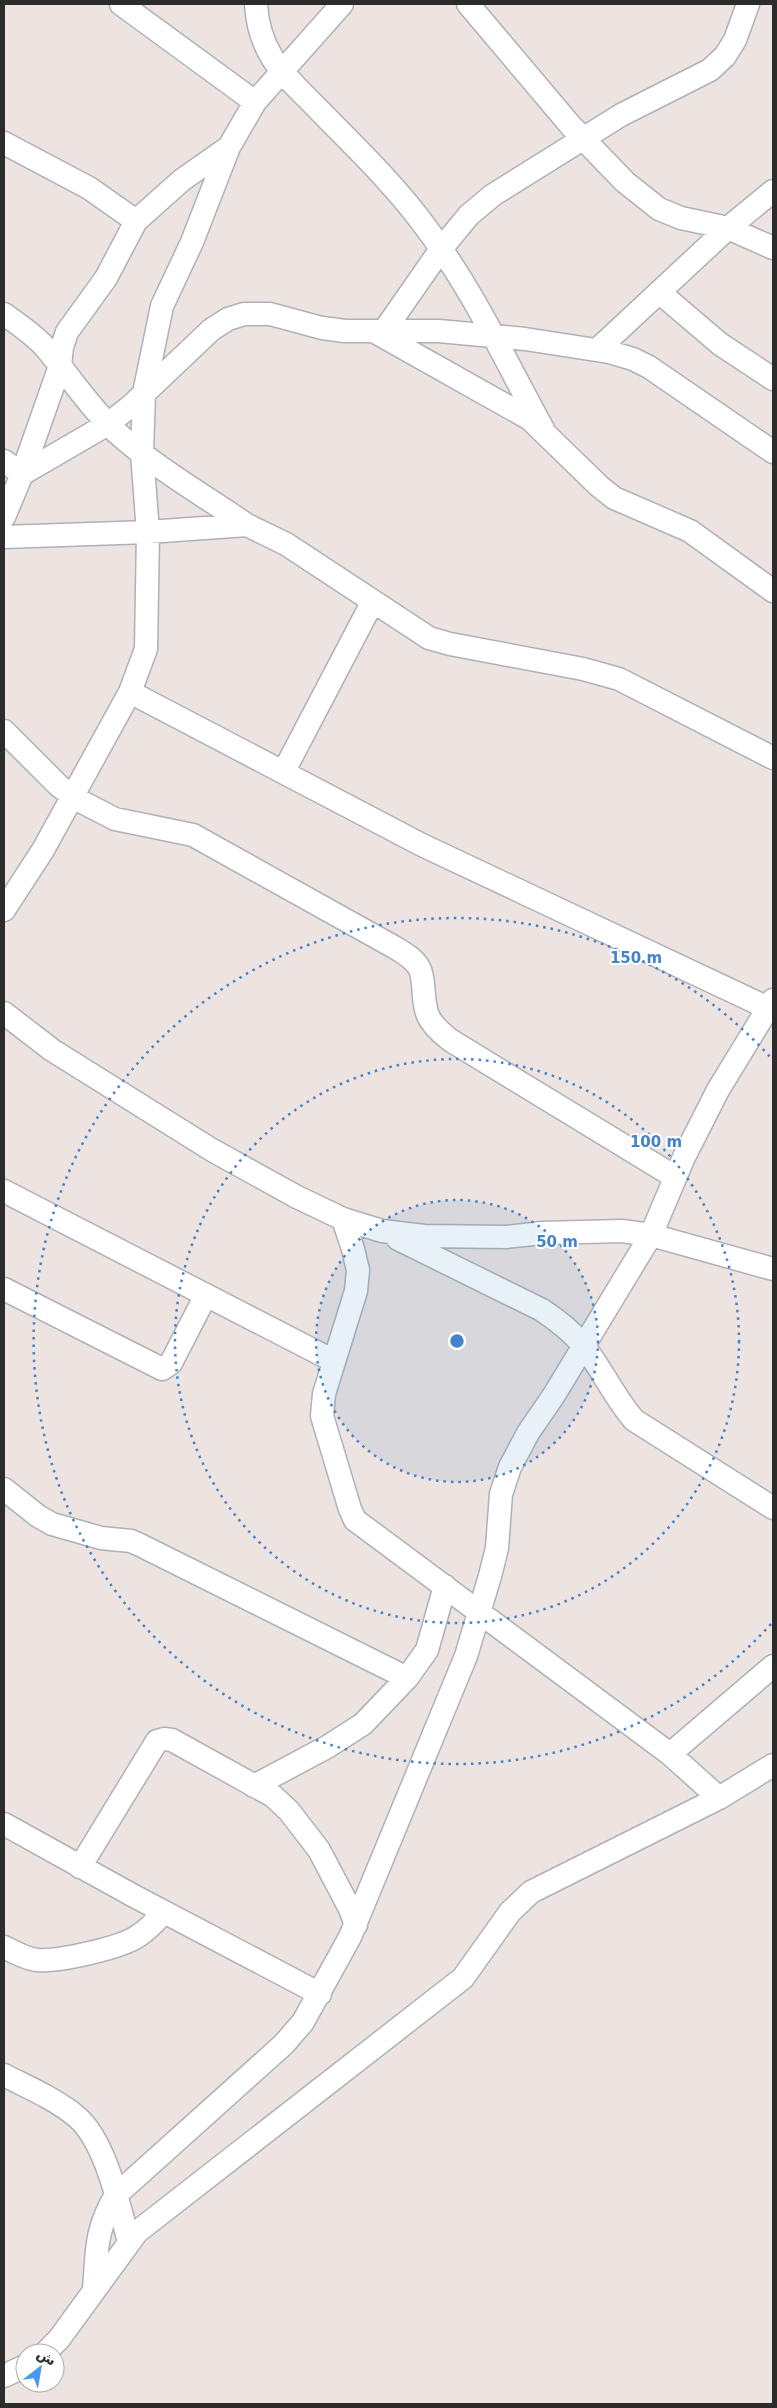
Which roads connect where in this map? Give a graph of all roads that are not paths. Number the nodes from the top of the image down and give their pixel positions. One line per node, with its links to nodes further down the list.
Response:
1 (121, 4): 7 (street)
2 (256, 4): 6 (street)
3 (342, 4): 6 (street)
4 (468, 4): 8 (street)
5 (748, 4): 8 (street)
6 (282, 72): 7 (street); 15 (street)
7 (255, 102): 10 (street)
8 (583, 139): 13 (street); 15 (street)
9 (4, 143): 12 (street)
10 (229, 146): 12 (street); 23 (street)
11 (773, 191): 13 (street)
12 (136, 221): 21 (street)
13 (728, 228): 14 (street); 16 (street)
14 (773, 248)
15 (441, 249): 18 (street); 19 (street)
16 (659, 292): 20 (street); 22 (street)
17 (4, 314): 21 (street)
18 (379, 331): 19 (street); 23 (street); 25 (street)
19 (492, 336): 20 (street); 25 (street)
20 (597, 350): 26 (street)
21 (60, 366): 24 (street); 29 (street)
22 (773, 379)
23 (144, 393): 24 (street); 27 (street)
24 (108, 424): 27 (street); 29 (street)
25 (543, 429): 34 (street)
26 (773, 452)
27 (142, 454): 31 (street); 32 (street)
28 (4, 461): 29 (street)
29 (22, 474): 30 (street)
30 (4, 517)
31 (247, 525): 32 (street); 35 (street)
32 (148, 532): 33 (street); 36 (street)
33 (4, 537)
34 (772, 589)
35 (373, 601): 38 (street); 39 (street)
36 (130, 692): 39 (street); 40 (street)
37 (4, 731): 40 (street)
38 (771, 751)
39 (284, 771): 42 (street)
40 (73, 796): 41 (street); 44 (street)
41 (4, 910)
42 (771, 1004): 44 (street)
43 (4, 1013): 46 (street)
44 (675, 1177): 48 (street)
45 (4, 1192): 51 (street)
46 (342, 1219): 47 (street); 53 (street)
47 (382, 1231): 48 (street); 52 (street)
48 (651, 1235): 49 (street); 52 (street)
49 (773, 1269)
50 (4, 1289): 51 (street)
51 (206, 1296): 53 (street)
52 (584, 1346): 55 (street); 57 (street)
53 (334, 1361): 56 (street)
54 (4, 1489): 59 (street)
55 (773, 1508)
56 (444, 1586): 57 (street); 59 (street)
57 (479, 1612): 60 (street); 67 (street)
58 (773, 1666): 60 (street)
59 (407, 1678): 62 (street)
60 (670, 1754): 63 (street)
61 (773, 1765): 63 (street)
62 (254, 1786): 65 (street); 67 (street)
63 (718, 1798): 72 (street)
64 (4, 1824): 65 (street)
65 (80, 1866): 66 (street)
66 (164, 1912): 68 (street); 69 (street)
67 (356, 1925): 69 (street)
68 (4, 1948)
69 (320, 1994): 71 (street)
70 (4, 2075): 71 (street)
71 (116, 2195): 72 (street); 73 (street)
72 (129, 2242): 73 (street)
73 (94, 2290): 74 (street)
74 (55, 2343)

